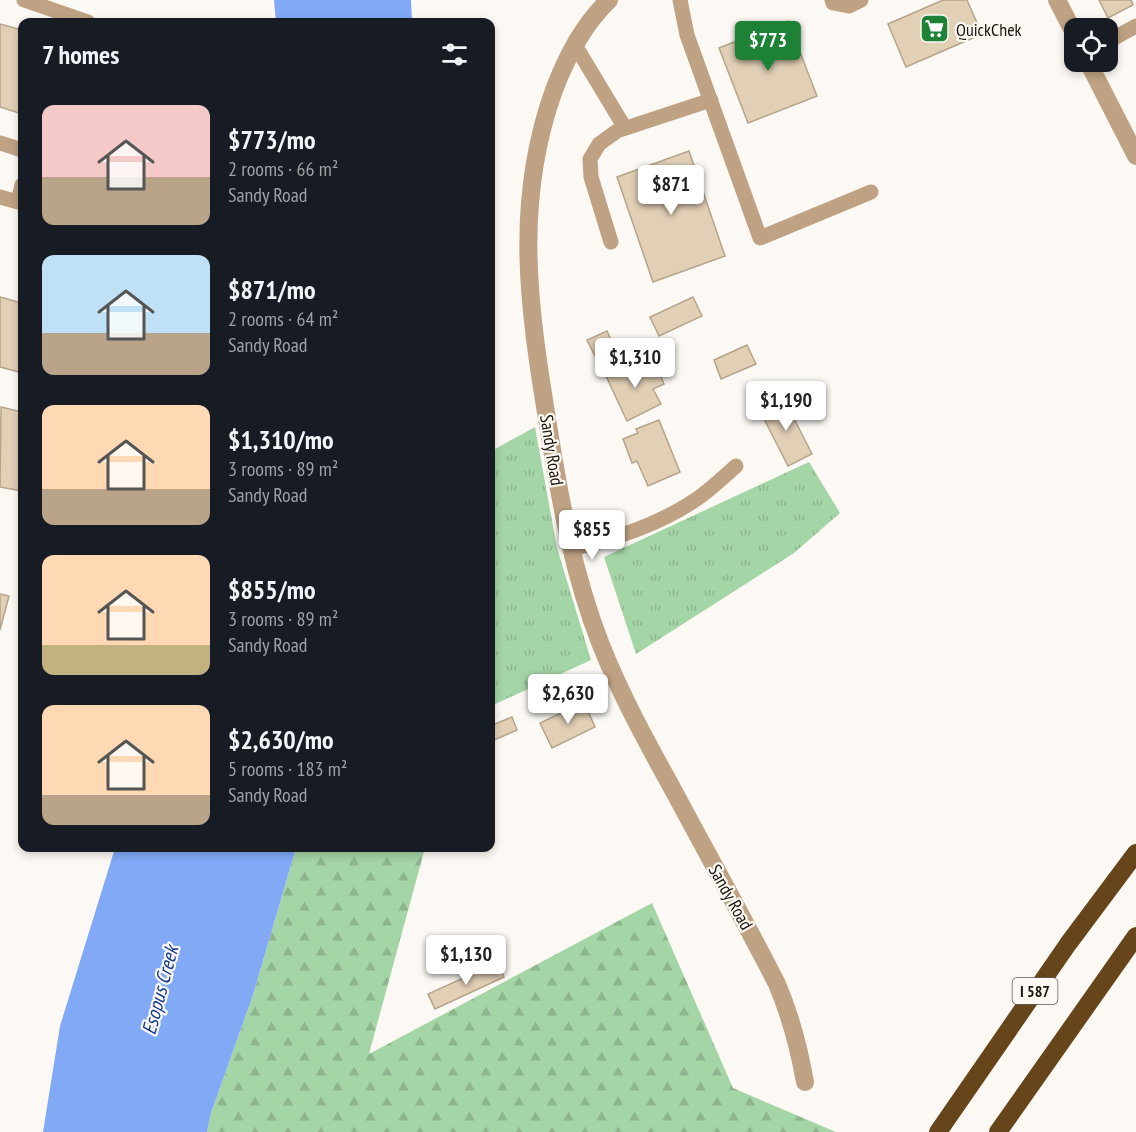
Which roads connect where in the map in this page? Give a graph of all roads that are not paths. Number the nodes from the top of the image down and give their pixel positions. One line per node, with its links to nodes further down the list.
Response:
1 (24, 0): 7 (lane)
2 (609, 0): 11 (street, Sandy Road)
3 (680, 0): 13 (lane)
4 (832, 0): 5 (lane)
5 (861, 0)
6 (1058, 0): 8 (street)
7 (76, 18)
8 (1067, 18)
9 (1136, 26): 10 (lane)
10 (1118, 36)
11 (575, 45): 14 (lane); 23 (street, Sandy Road)
12 (1093, 72): 17 (street)
13 (711, 100): 14 (lane); 18 (lane)
14 (625, 129): 21 (lane)
15 (0, 142): 16 (lane)
16 (18, 149)
17 (1136, 156)
18 (871, 192)
19 (0, 197): 20 (lane)
20 (18, 202)
21 (611, 242)
22 (736, 466): 23 (lane)
23 (571, 549): 26 (street, Sandy Road)
24 (1136, 853): 27 (highway, I 587)
25 (1136, 936): 28 (highway, I 587)
26 (805, 1082)
27 (938, 1132)
28 (998, 1132)

